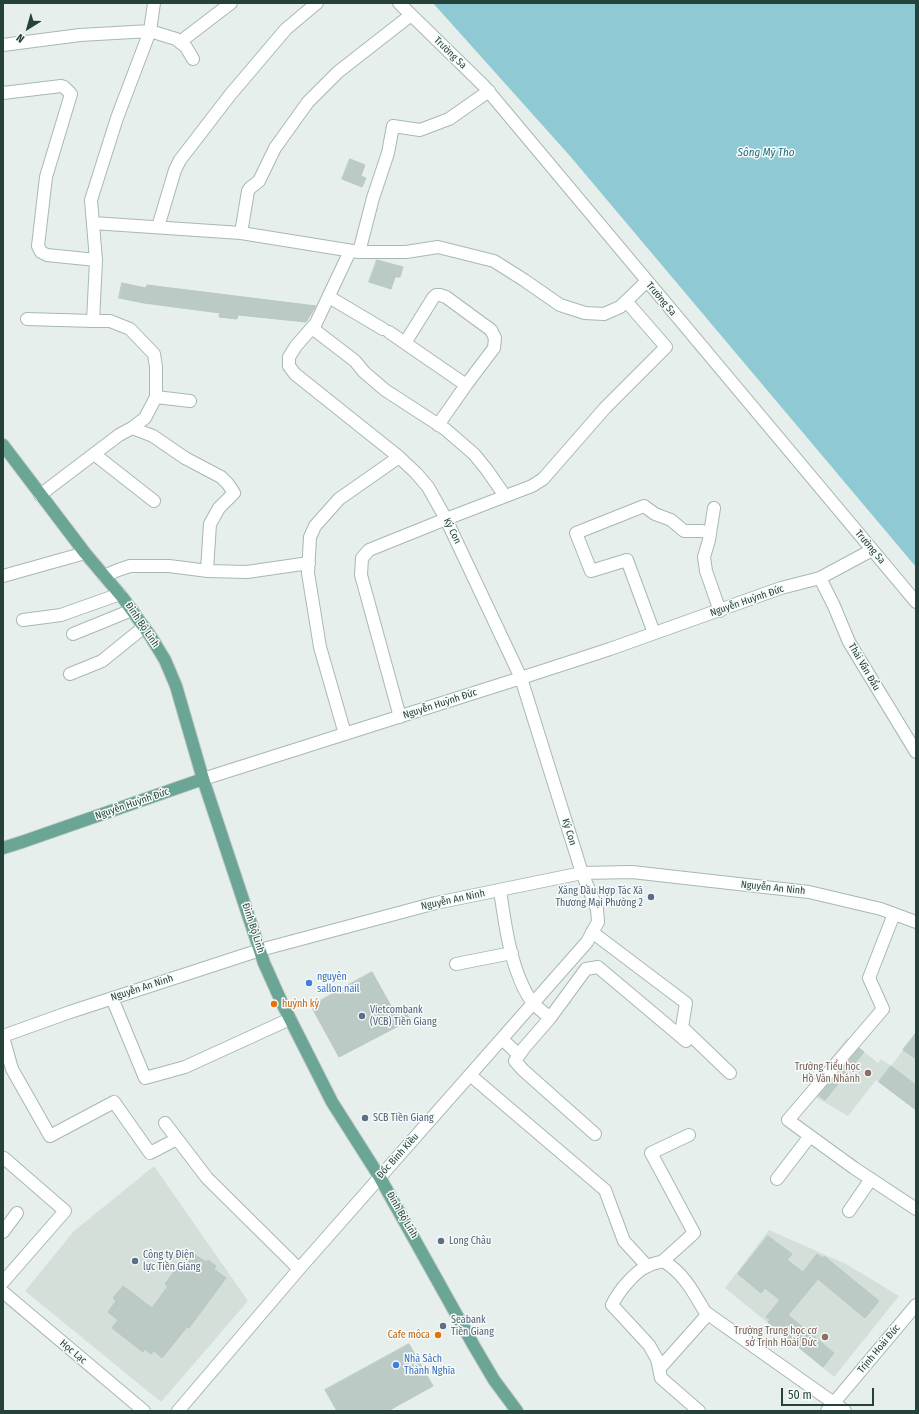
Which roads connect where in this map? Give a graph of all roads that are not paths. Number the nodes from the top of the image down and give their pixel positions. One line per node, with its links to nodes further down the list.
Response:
1 (154, 3): 6 (street)
2 (231, 3): 7 (street)
3 (317, 3): 13 (street)
4 (398, 3): 5 (street, Trường Sa)
5 (411, 15): 10 (street, Trường Sa); 14 (street)
6 (150, 31): 7 (street); 8 (street); 12 (street)
7 (180, 42): 9 (street)
8 (3, 45)
9 (193, 59)
10 (489, 91): 15 (street, Ký Con); 17 (street, Trường Sa)
11 (3, 93): 16 (street)
12 (93, 223): 13 (street); 16 (street)
13 (158, 227): 14 (street)
14 (241, 233): 15 (street)
15 (354, 252): 18 (street, Ký Con); 19 (street)
16 (96, 260): 21 (street)
17 (647, 281): 19 (street); 38 (street, Trường Sa)
18 (329, 297): 22 (street, Ký Con); 23 (street)
19 (626, 301): 33 (street)
20 (28, 319): 21 (street)
21 (93, 321): 25 (street)
22 (312, 328): 27 (street); 31 (street, Ký Con)
23 (404, 343): 24 (street); 24 (street)
24 (466, 385): 27 (street)
25 (156, 397): 26 (street); 28 (street)
26 (190, 401)
27 (438, 425): 33 (street)
28 (132, 428): 30 (street); 41 (street)
29 (3, 445): 32 (main road, Đinh Bộ Lĩnh)
30 (94, 454): 32 (street); 34 (street)
31 (399, 457): 36 (street, Ký Con); 40 (street)
32 (40, 495): 39 (main road, Đinh Bộ Lĩnh)
33 (505, 496): 36 (street)
34 (154, 501)
35 (714, 508): 37 (street)
36 (446, 519): 54 (street, Ký Con); 55 (street)
37 (710, 533): 48 (street); 51 (street)
38 (872, 550): 44 (street, Nguyễn Huỳnh Đức); 46 (street, Trường Sa)
39 (84, 554): 42 (street); 43 (main road, Đinh Bộ Lĩnh)
40 (308, 563): 41 (street); 56 (street)
41 (207, 570): 43 (street)
42 (3, 576)
43 (104, 576): 45 (main road, Đinh Bộ Lĩnh)
44 (820, 578): 48 (street, Nguyễn Huỳnh Đức); 57 (street, Thái Văn Đẩu)
45 (120, 594): 47 (main road, Đinh Bộ Lĩnh); 49 (street)
46 (916, 602)
47 (132, 610): 50 (main road, Đinh Bộ Lĩnh); 52 (street)
48 (720, 610): 51 (street, Nguyễn Huỳnh Đức)
49 (23, 620)
50 (144, 628): 53 (street); 58 (main road, Đinh Bộ Lĩnh)
51 (654, 633): 54 (street, Nguyễn Huỳnh Đức)
52 (73, 634)
53 (70, 674)
54 (521, 678): 55 (street, Nguyễn Huỳnh Đức); 60 (street, Ký Con)
55 (400, 717): 56 (street, Nguyễn Huỳnh Đức)
56 (345, 734): 58 (street, Nguyễn Huỳnh Đức)
57 (916, 752)
58 (203, 779): 59 (main road, Nguyễn Huỳnh Đức); 65 (main road, Đinh Bộ Lĩnh)
59 (3, 848)
60 (582, 872): 61 (street, Nguyễn An Ninh); 62 (street, Nguyễn An Ninh); 64 (street, Đốc Binh Kiều)
61 (500, 890): 65 (street, Nguyễn An Ninh); 66 (street)
62 (894, 914): 63 (street, Nguyễn An Ninh); 81 (street)
63 (916, 922)
64 (592, 932): 69 (street, Đốc Binh Kiều); 76 (street)
65 (260, 950): 68 (street, Nguyễn An Ninh); 71 (main road, Đinh Bộ Lĩnh)
66 (512, 953): 67 (street); 69 (street)
67 (456, 964)
68 (112, 998): 71 (street); 72 (street, Nguyễn An Ninh)
69 (533, 1003): 70 (street); 73 (street, Đốc Binh Kiều)
70 (550, 1018): 74 (street); 75 (street)
71 (290, 1019): 84 (main road, Đinh Bộ Lĩnh)
72 (3, 1037): 82 (street)
73 (502, 1038): 75 (street); 77 (street, Đốc Binh Kiều)
74 (686, 1041)
75 (519, 1055): 79 (street)
76 (730, 1073)
77 (470, 1075): 84 (street, Đốc Binh Kiều); 92 (street)
78 (165, 1124): 82 (street)
79 (595, 1134)
80 (689, 1134): 91 (street)
81 (810, 1136): 85 (street); 86 (street)
82 (177, 1139): 93 (street)
83 (4, 1158): 94 (street)
84 (379, 1176): 93 (street, Đốc Binh Kiều); 102 (main road, Đinh Bộ Lĩnh)
85 (778, 1179)
86 (871, 1179): 87 (street); 88 (street)
87 (916, 1209)
88 (849, 1211)
89 (17, 1213): 90 (street)
90 (3, 1232)
91 (663, 1261): 92 (street); 97 (street)
92 (647, 1266): 98 (street)
93 (299, 1269): 101 (street, Đốc Binh Kiều)
94 (3, 1282)
95 (3, 1292): 100 (street, Học Lạc)
96 (916, 1305): 99 (street, Trịnh Hoài Đức)
97 (708, 1314): 98 (street); 99 (street)
98 (659, 1369): 103 (street)
99 (831, 1407): 104 (street)
100 (144, 1411)
101 (178, 1411)
102 (517, 1411)
103 (699, 1411)
104 (845, 1411)

